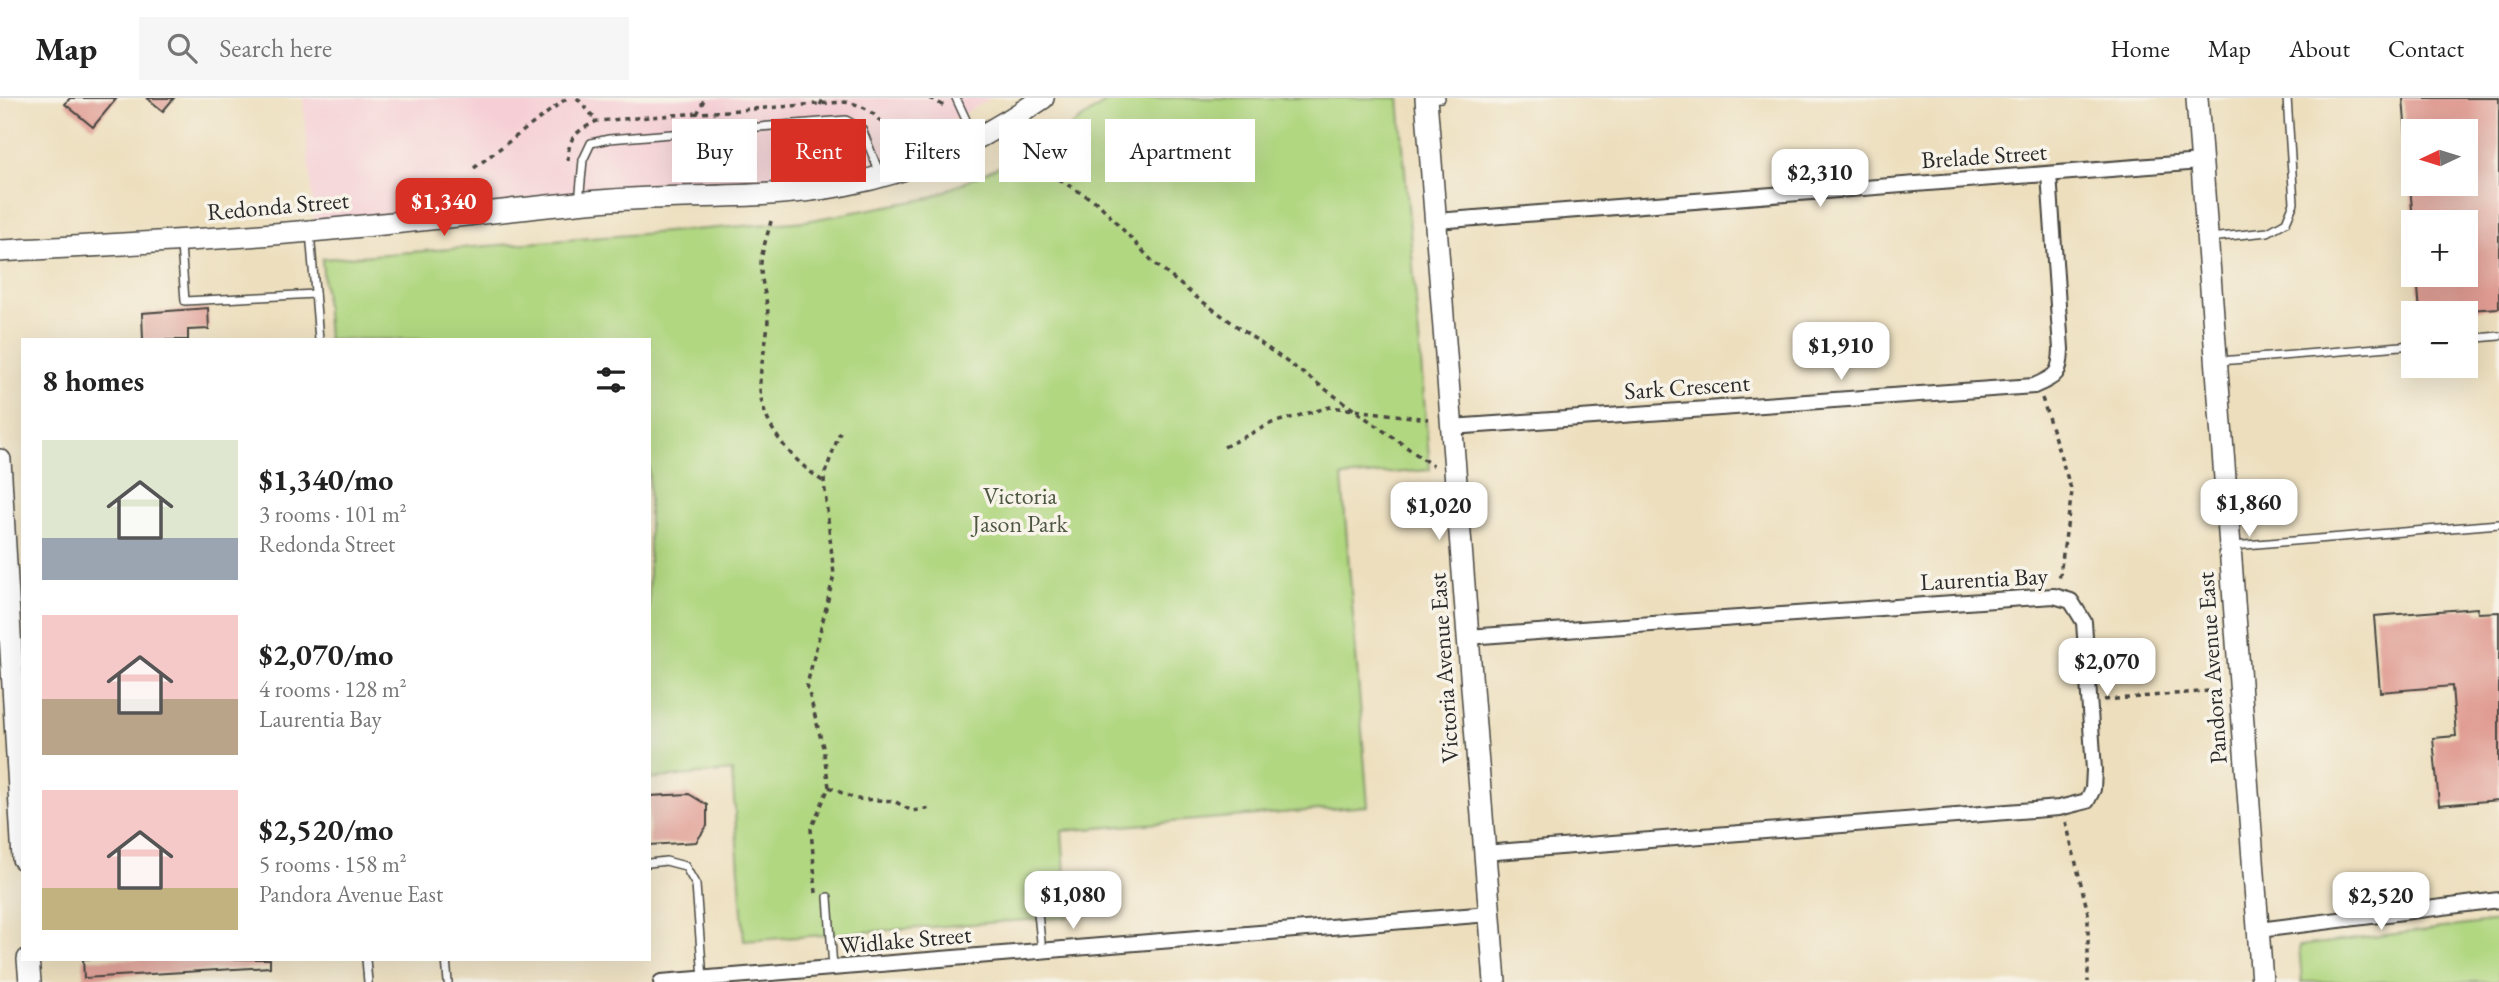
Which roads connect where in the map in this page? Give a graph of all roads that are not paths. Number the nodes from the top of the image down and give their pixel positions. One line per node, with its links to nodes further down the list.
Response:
1 (956, 98): 6 (lane)
2 (1043, 98): 7 (street, Redonda Street)
3 (1431, 98): 13 (street, Victoria Avenue East)
4 (2197, 98): 8 (street, Pandora Avenue East)
5 (2287, 98): 15 (lane)
6 (966, 119)
7 (985, 135)
8 (2202, 162): 10 (street, Brelade Street); 15 (street, Pandora Avenue East)
9 (880, 174): 12 (lane)
10 (2049, 174): 13 (street, Brelade Street); 24 (street, Sark Crescent)
11 (880, 177): 12 (street, Redonda Street)
12 (579, 202): 14 (street, Redonda Street)
13 (1436, 221): 24 (street, Victoria Avenue East)
14 (310, 231): 16 (street, Redonda Street); 18 (lane)
15 (2207, 238): 23 (street, Pandora Avenue East)
16 (181, 240): 17 (street, Redonda Street); 18 (lane)
17 (0, 251)
18 (315, 294): 20 (lane)
19 (2499, 336): 21 (lane)
20 (318, 338)
21 (2478, 339)
22 (2401, 346): 23 (lane)
23 (2216, 361): 27 (street, Pandora Avenue East)
24 (1451, 427): 29 (street, Victoria Avenue East)
25 (0, 460): 28 (street)
26 (2499, 524): 27 (lane)
27 (2229, 547): 37 (street, Pandora Avenue East)
28 (16, 615): 30 (street)
29 (1467, 637): 31 (street, Victoria Avenue East); 31 (street, Laurentia Bay)
30 (21, 789)
31 (1484, 853): 36 (street, Victoria Avenue East)
32 (651, 863): 43 (lane)
33 (1034, 876): 38 (lane)
34 (828, 897): 42 (lane)
35 (2499, 900): 37 (street)
36 (1489, 914): 38 (street, Widlake Street); 48 (street, Victoria Avenue East)
37 (2259, 930): 49 (street, Pandora Avenue East)
38 (1042, 951): 42 (street, Widlake Street)
39 (28, 961): 44 (street)
40 (366, 961): 45 (lane)
41 (446, 961): 46 (lane)
42 (834, 975): 43 (street, Widlake Street)
43 (703, 979): 47 (street, Widlake Street)
44 (30, 982)
45 (368, 982)
46 (448, 982)
47 (661, 982)
48 (1495, 982)
49 (2262, 982)

